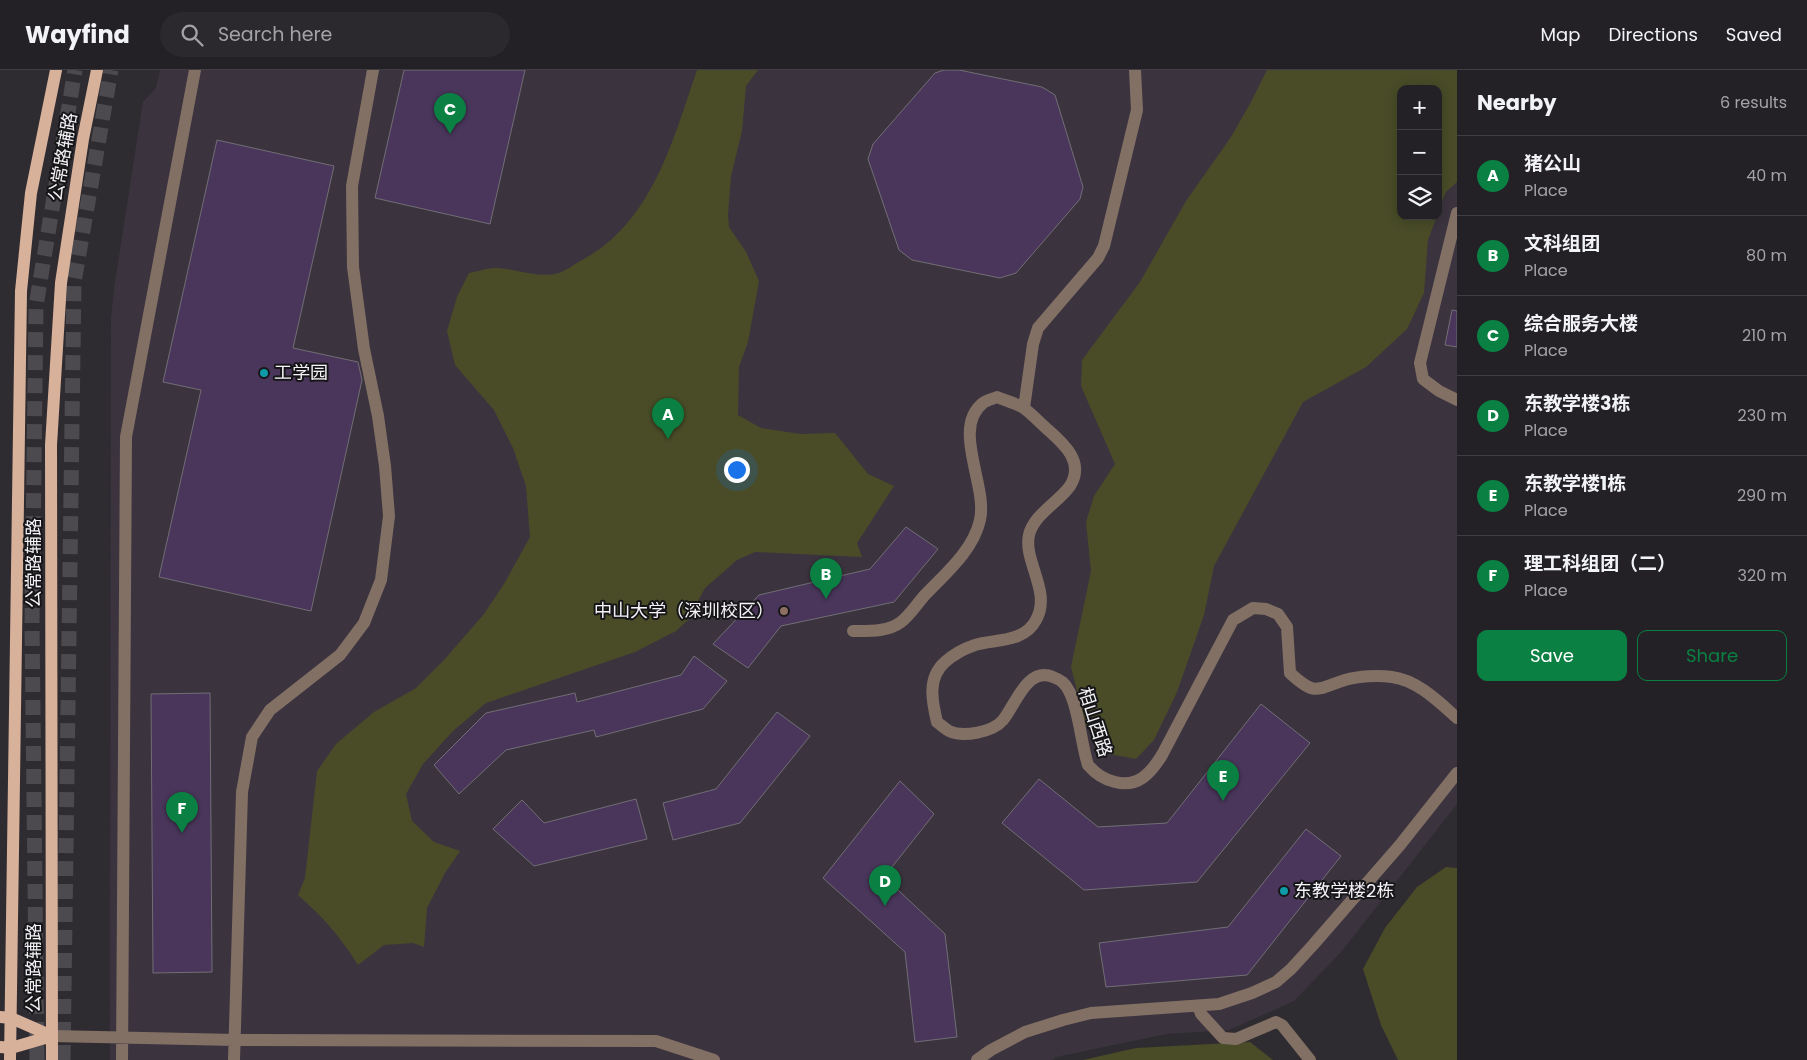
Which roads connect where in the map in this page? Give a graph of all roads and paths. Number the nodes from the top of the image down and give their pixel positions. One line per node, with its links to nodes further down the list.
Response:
1 (56, 70): 13 (main road, 公常路辅路)
2 (97, 70): 14 (main road, 公常路辅路)
3 (195, 70): 15 (lane)
4 (374, 70): 16 (lane)
5 (1134, 70): 8 (lane)
6 (1457, 213): 7 (lane)
7 (1457, 400)
8 (1024, 408): 9 (lane, 相山西路); 10 (lane, 相山西路)
9 (853, 632)
10 (1457, 718)
11 (1457, 773): 12 (lane)
12 (1198, 1006): 22 (lane); 23 (lane)
13 (5, 1017): 14 (main road); 17 (main road, 公常路辅路)
14 (52, 1036): 15 (lane); 17 (main road); 18 (main road, 公常路辅路)
15 (122, 1038): 16 (lane); 19 (lane)
16 (235, 1040): 20 (lane); 21 (lane)
17 (7, 1052)
18 (52, 1060)
19 (122, 1060)
20 (234, 1060)
21 (714, 1060)
22 (977, 1060)
23 (1310, 1060)

